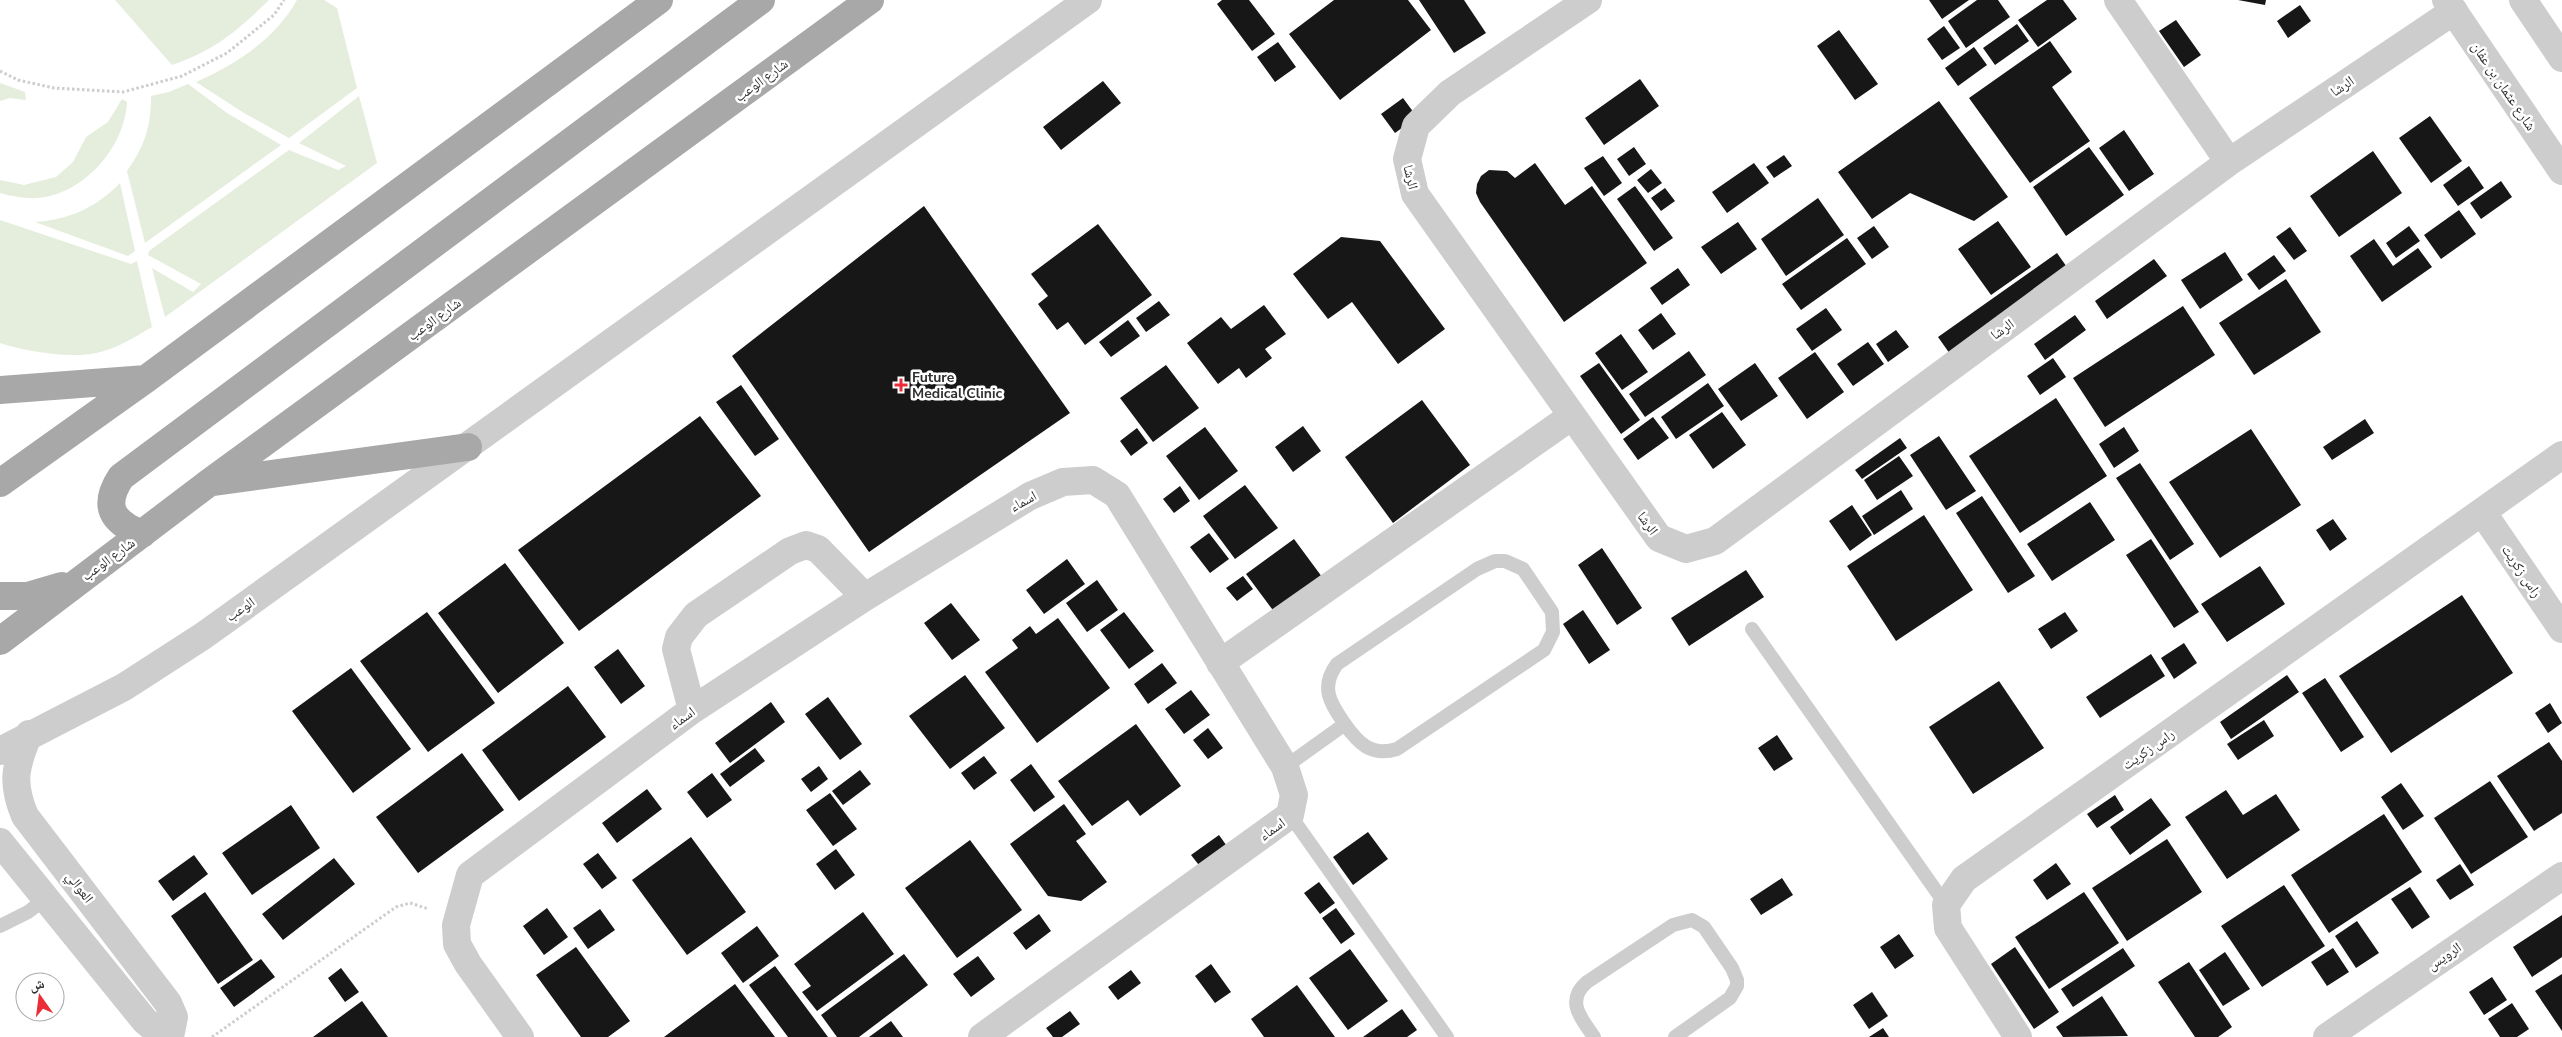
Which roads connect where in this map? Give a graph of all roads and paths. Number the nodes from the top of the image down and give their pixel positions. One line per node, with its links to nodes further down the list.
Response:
1 (284, 0): 11 (path)
2 (659, 0): 14 (main road)
3 (761, 0): 22 (main road)
4 (870, 0): 19 (main road, شارع الوعب)
5 (1088, 0): 17 (street)
6 (1588, 0): 16 (street, الرشا)
7 (2118, 0): 12 (street)
8 (2523, 0): 10 (street)
9 (2450, 5): 12 (street, الرشا); 13 (street, شارع عثمان بن عفان)
10 (2562, 58)
11 (0, 71)
12 (2229, 162): 16 (street, الرشا)
13 (2562, 171)
14 (146, 379): 15 (main road); 20 (main road)
15 (0, 390)
16 (1572, 416): 29 (street)
17 (468, 447): 19 (main road); 32 (street, الوعب)
18 (2562, 455): 21 (street, راس زكريت)
19 (210, 482): 22 (main road, شارع الوعب)
20 (0, 484)
21 (2483, 513): 27 (street, راس زكريت); 39 (street, راس زكريت)
22 (142, 534): 23 (main road, شارع الوعب)
23 (78, 581): 24 (main road); 28 (main road, شارع الوعب)
24 (0, 596)
25 (865, 597): 29 (street, اسماء); 30 (street, اسماء); 30 (street)
26 (1752, 629): 39 (lane)
27 (2562, 629)
28 (0, 641)
29 (1220, 663): 34 (street, اسماء)
30 (692, 710): 40 (street, اسماء)
31 (1345, 724): 31 (lane); 34 (lane)
32 (30, 734): 33 (street, الوعب); 42 (street, العوالي)
33 (0, 751)
34 (1285, 766): 35 (street, اسماء)
35 (1290, 815): 45 (street, اسماء); 46 (lane)
36 (0, 842): 38 (street, العوالي)
37 (2562, 876): 50 (street, الرويس)
38 (45, 900): 41 (lane); 42 (street, العوالي)
39 (1946, 905): 49 (street)
40 (456, 925): 43 (path); 44 (street, اسماء)
41 (0, 926)
42 (173, 1034)
43 (212, 1037)
44 (520, 1037)
45 (982, 1037)
46 (1447, 1037)
47 (1594, 1037): 48 (lane)
48 (1675, 1037)
49 (2018, 1037)
50 (2327, 1037)

